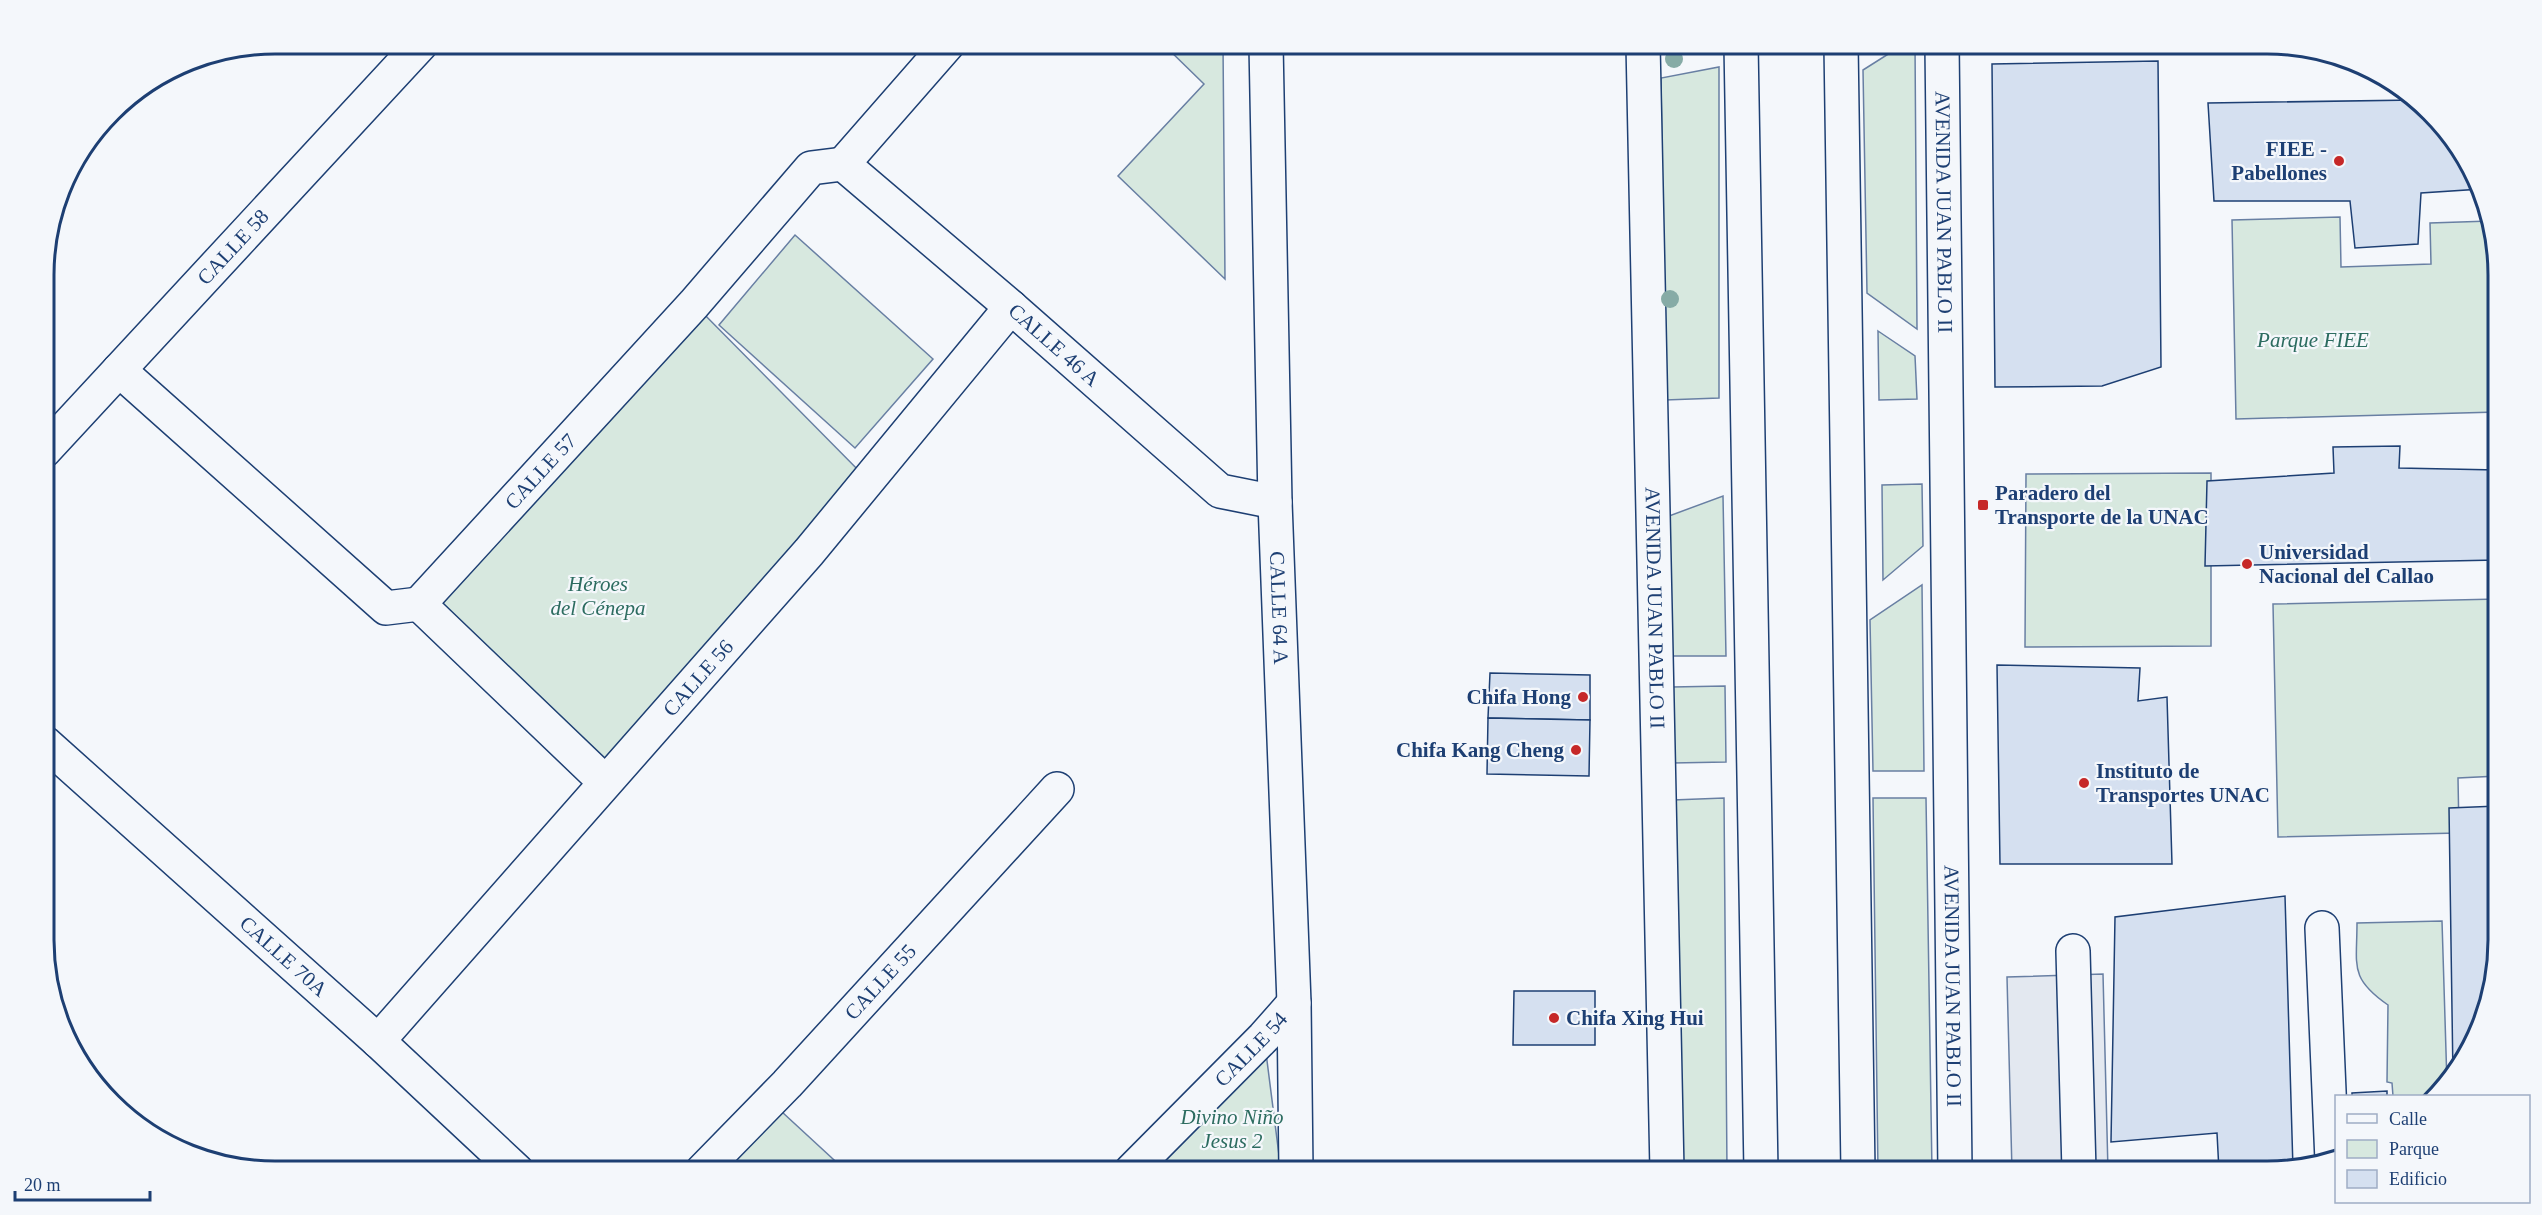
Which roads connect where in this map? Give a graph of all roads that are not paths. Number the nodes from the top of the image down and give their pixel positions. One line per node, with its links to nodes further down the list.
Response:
1 (412, 54): 10 (street, CALLE 58)
2 (939, 54): 8 (street)
3 (1266, 54): 12 (street, CALLE 64 A)
4 (1643, 54): 26 (street, AVENIDA JUAN PABLO II)
5 (1741, 54): 27 (street)
6 (1841, 54): 28 (street)
7 (1942, 54): 29 (street, AVENIDA JUAN PABLO II)
8 (843, 164): 9 (street, CALLE 46 A); 13 (street, CALLE 57)
9 (1011, 307): 12 (street, CALLE 46 A); 15 (street, CALLE 56)
10 (119, 370): 11 (street, CALLE 58); 13 (street)
11 (54, 440)
12 (1275, 502): 19 (street, CALLE 64 A)
13 (419, 604): 15 (street)
14 (54, 751): 20 (street, CALLE 70A)
15 (605, 782): 20 (street, CALLE 56)
16 (1057, 789): 23 (street, CALLE 55)
17 (2322, 928): 21 (street)
18 (2073, 951): 30 (street)
19 (1294, 1003): 24 (street, CALLE 54); 25 (street, CALLE 64 A)
20 (378, 1041): 22 (street, CALLE 70A)
21 (2332, 1151)
22 (505, 1161)
23 (712, 1161)
24 (1141, 1161)
25 (1296, 1161)
26 (1667, 1161)
27 (1761, 1161)
28 (1858, 1161)
29 (1955, 1161)
30 (2079, 1161)

